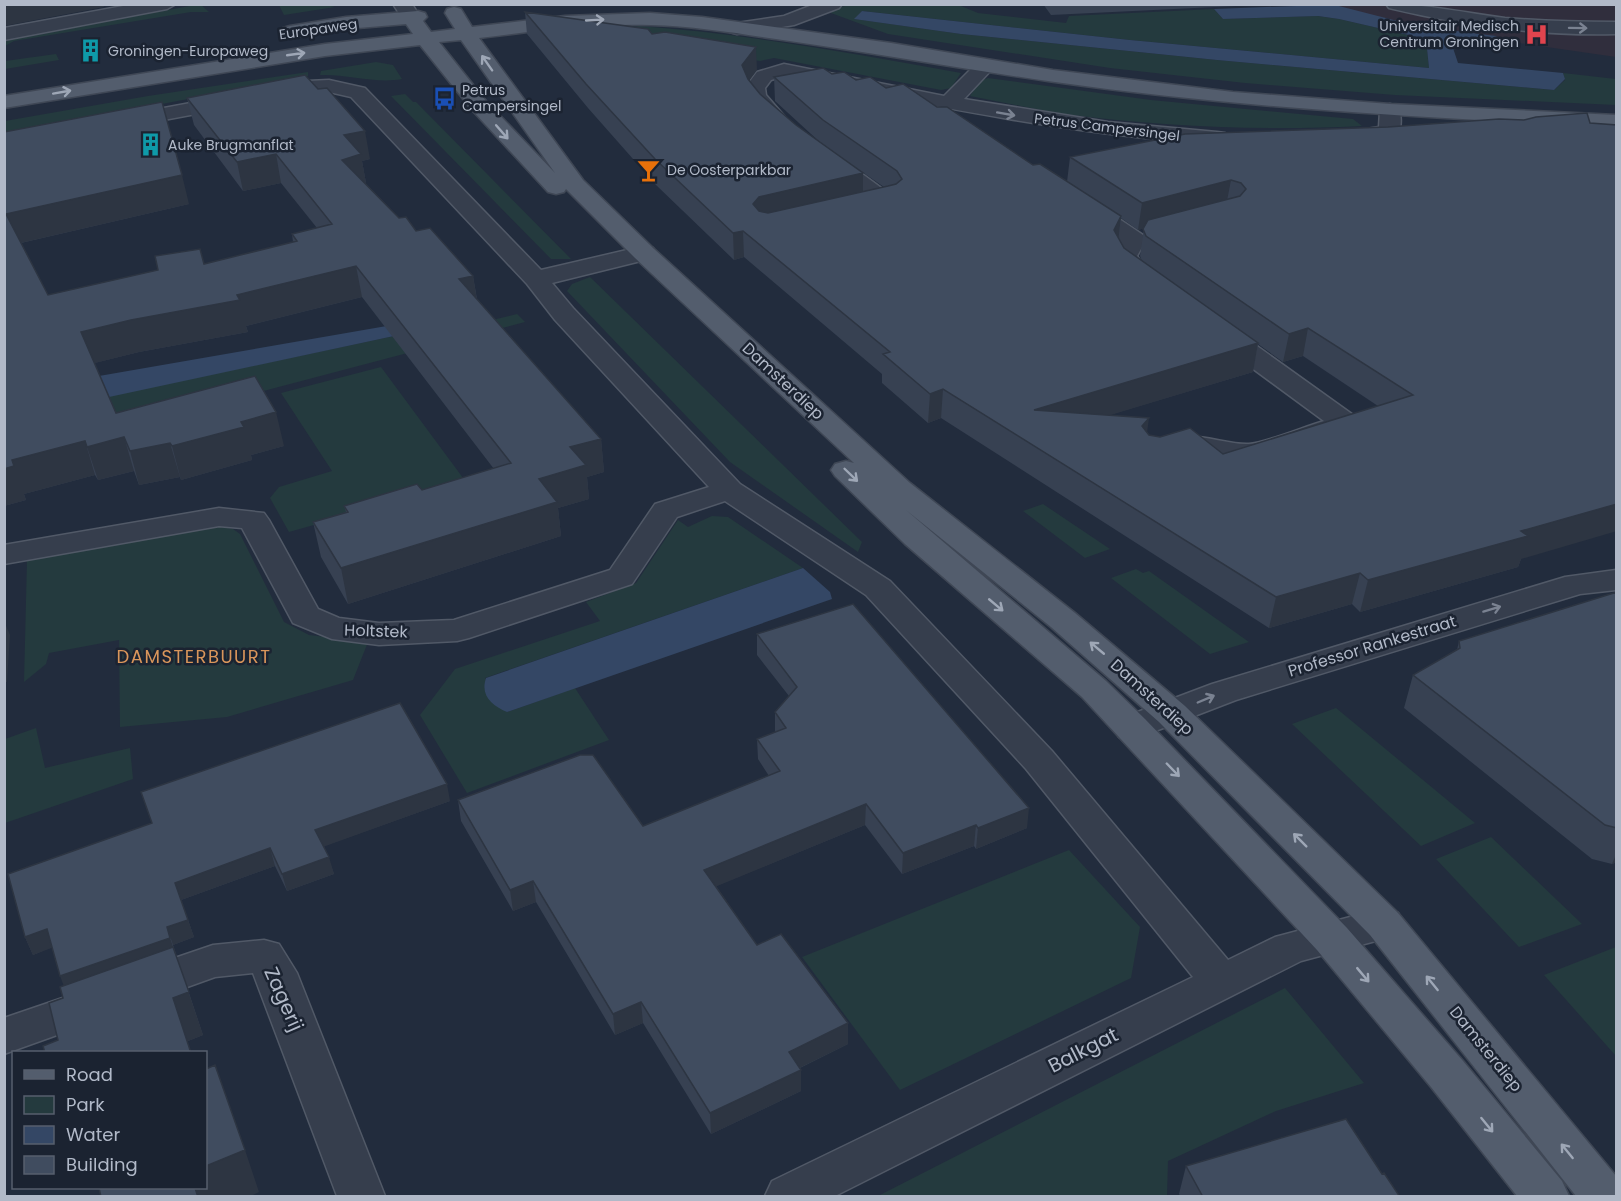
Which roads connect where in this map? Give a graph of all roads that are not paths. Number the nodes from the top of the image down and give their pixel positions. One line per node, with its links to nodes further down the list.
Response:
1 (167, 4): 11 (street)
2 (833, 4): 8 (street)
3 (1395, 4): 9 (street, one-way to 9)
4 (452, 9): 5 (main road); 7 (main road, Europaweg); 10 (main road, Damsterdiep)
5 (478, 11)
6 (740, 19): 8 (main road); 10 (main road, one-way to 6); 13 (main road)
7 (412, 20): 10 (main road); 12 (main road, Europaweg); 15 (main road, Europaweg, one-way to 7); 25 (main road, Damsterdiep, one-way to 25)
8 (787, 21): 13 (main road)
9 (1617, 28)
10 (467, 33): 25 (main road, Damsterdiep, one-way to 10)
11 (4, 34)
12 (266, 36)
13 (891, 49): 14 (main road)
14 (985, 66): 16 (street); 17 (main road)
15 (4, 102)
16 (948, 104): 20 (street); 21 (street, Petrus Campersingel, one-way to 21); 24 (street, Petrus Campersingel)
17 (1390, 110): 18 (main road); 22 (street)
18 (1617, 121)
19 (98, 126): 26 (street)
20 (971, 130)
21 (1234, 139)
22 (1326, 139)
23 (1065, 194): 27 (street)
24 (843, 213)
25 (635, 255): 26 (street); 33 (main road, Damsterdiep, one-way to 25); 34 (main road, Damsterdiep, one-way to 34)
26 (536, 279): 30 (street)
27 (1168, 295)
28 (1196, 315): 29 (street)
29 (1155, 456)
30 (729, 490): 31 (street, Holtstek); 37 (street)
31 (4, 555)
32 (1617, 580): 33 (street, Professor Rankestraat, one-way to 32)
33 (1172, 714): 34 (street, Professor Rankestraat); 35 (main road, Damsterdiep, one-way to 33)
34 (1132, 728): 36 (main road, Damsterdiep, one-way to 36)
35 (1384, 924): 36 (street, Balkgat); 42 (main road, Damsterdiep, one-way to 35)
36 (1332, 939): 37 (street, Balkgat); 41 (main road, Damsterdiep, one-way to 41)
37 (1221, 981): 40 (street, Balkgat)
38 (4, 1036): 39 (street, Zagerij)
39 (361, 1197)
40 (789, 1197)
41 (1545, 1197)
42 (1604, 1197)

